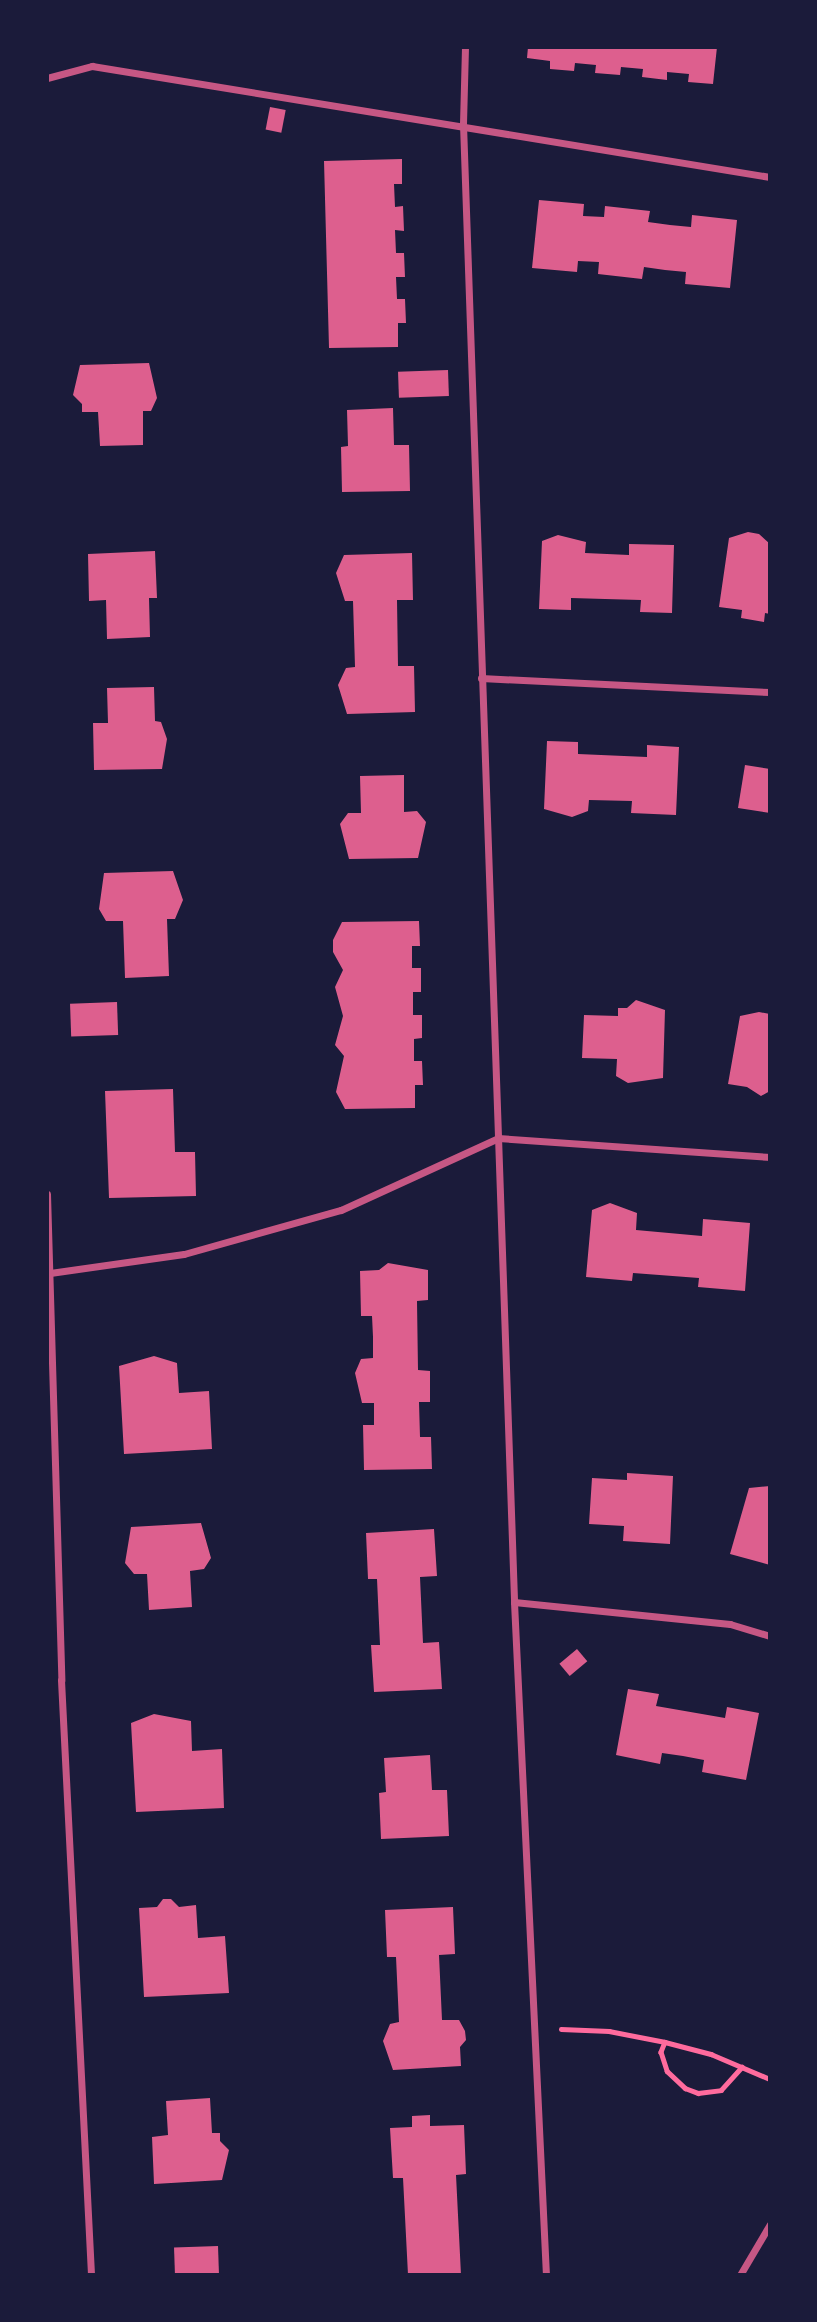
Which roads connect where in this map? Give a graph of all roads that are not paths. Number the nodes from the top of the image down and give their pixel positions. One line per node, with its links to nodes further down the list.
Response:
1 (465, 47): 3 (street)
2 (47, 79): 3 (street)
3 (463, 124): 4 (street); 5 (street)
4 (770, 177)
5 (481, 678): 6 (street); 7 (street)
6 (770, 692)
7 (498, 1138): 8 (street); 10 (street); 11 (street)
8 (770, 1157)
9 (47, 1194): 10 (street)
10 (50, 1273): 14 (street)
11 (514, 1602): 12 (street); 15 (street)
12 (770, 1636)
13 (770, 2224): 16 (street)
14 (91, 2275)
15 (546, 2275)
16 (740, 2275)

